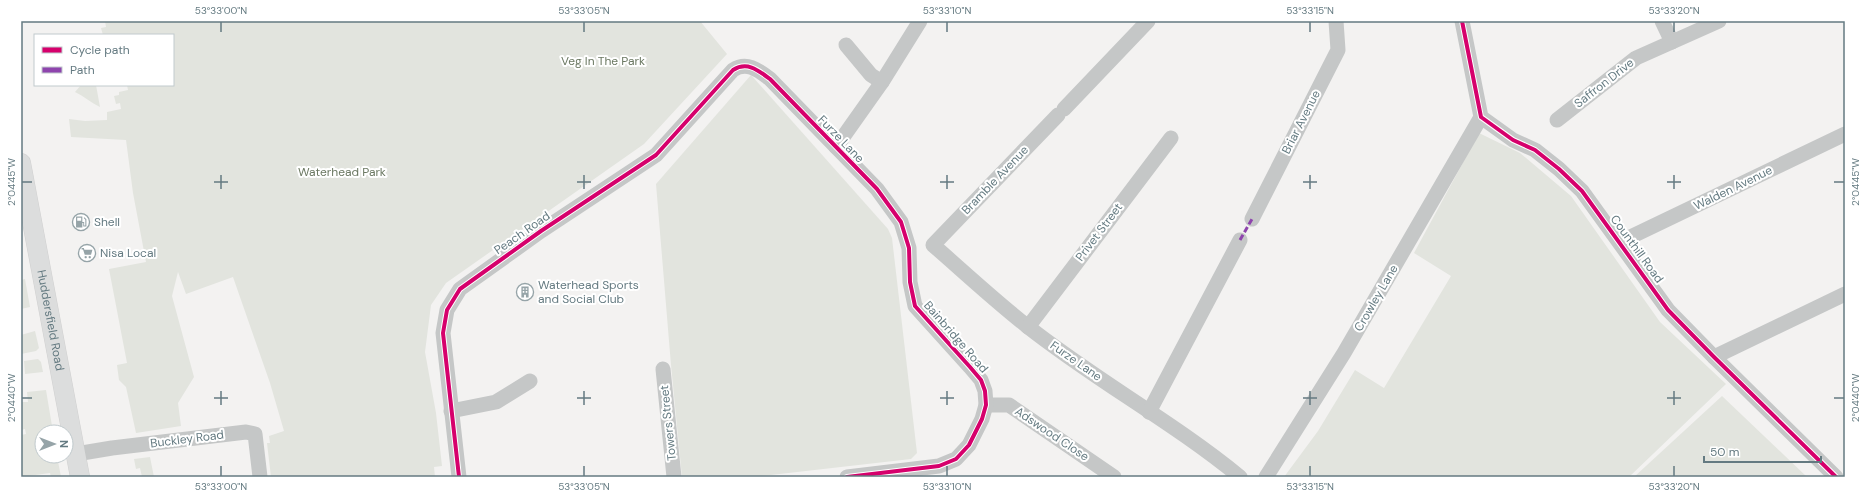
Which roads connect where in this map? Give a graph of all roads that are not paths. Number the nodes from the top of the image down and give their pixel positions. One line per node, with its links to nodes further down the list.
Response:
1 (920, 21): 10 (street)
2 (1148, 21): 21 (street, Bramble Avenue)
3 (1336, 21): 18 (street, Briar Avenue)
4 (1462, 21): 11 (street)
5 (1662, 21): 7 (street)
6 (1720, 21): 7 (street, Saffron Drive)
7 (1672, 42): 12 (street, Saffron Drive)
8 (846, 45): 10 (street)
9 (738, 66): 15 (street, Furze Lane); 29 (street, Peach Road)
10 (882, 82): 15 (street)
11 (1481, 116): 20 (street, Counthill Road); 40 (street, Crowley Lane)
12 (1556, 120)
13 (1845, 134): 20 (street, Walden Avenue)
14 (1171, 138): 24 (street, Privet Street)
15 (836, 147): 22 (street, Furze Lane)
16 (21, 163): 17 (main road, Huddersfield Road)
17 (24, 195): 31 (main road, Huddersfield Road)
18 (1252, 219)
19 (1240, 240): 30 (street)
20 (1620, 242): 25 (street, Counthill Road)
21 (933, 245): 24 (street, Furze Lane)
22 (909, 248): 28 (street, Bainbridge Road)
23 (1845, 294): 25 (street)
24 (1028, 327): 30 (street, Furze Lane)
25 (1714, 357): 41 (street, Counthill Road)
26 (663, 370): 37 (street, Towers Street)
27 (530, 381): 29 (street)
28 (986, 404): 32 (street, Bainbridge Road); 33 (street, Adswood Close)
29 (451, 411): 36 (street, Peach Road)
30 (1148, 412): 39 (street, Furze Lane)
31 (76, 454): 34 (main road, Huddersfield Road); 35 (street, Buckley Road)
32 (939, 472): 38 (street, Bainbridge Road)
33 (1112, 476)
34 (80, 477)
35 (260, 477)
36 (459, 477)
37 (674, 477)
38 (847, 477)
39 (1240, 477)
40 (1266, 477)
41 (1836, 477)

